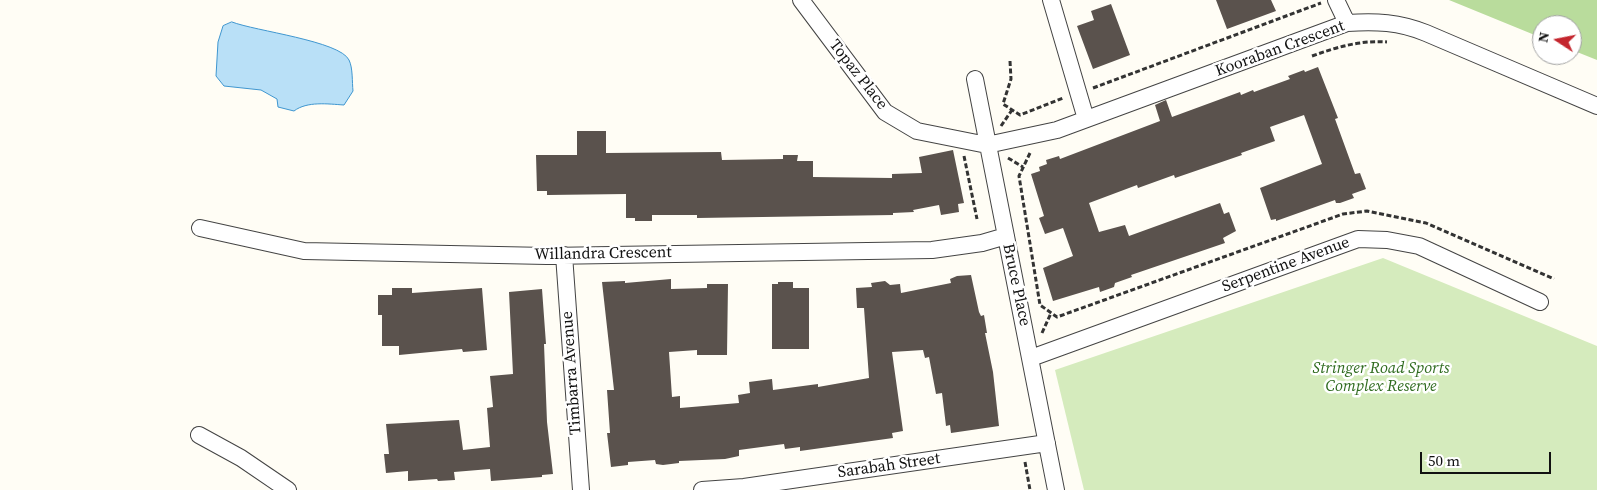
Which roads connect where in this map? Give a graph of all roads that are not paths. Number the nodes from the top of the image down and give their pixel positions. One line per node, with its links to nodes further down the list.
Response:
1 (801, 0): 8 (street, Topaz Place)
2 (1051, 0): 7 (street)
3 (1336, 0): 4 (street)
4 (1347, 23): 6 (street, Kooraban Crescent); 7 (street, Kooraban Crescent)
5 (975, 79): 8 (street, Bruce Place)
6 (1597, 106)
7 (1086, 119): 8 (street, Kooraban Crescent)
8 (987, 145): 10 (street, Bruce Place)
9 (200, 228): 11 (street, Willandra Crescent)
10 (1006, 236): 11 (street, Willandra Crescent); 13 (street, Bruce Place)
11 (564, 255): 17 (street, Timbarra Avenue)
12 (1540, 302): 13 (street, Serpentine Avenue)
13 (1031, 358): 15 (street, Bruce Place)
14 (200, 435): 16 (street)
15 (1047, 443): 18 (street, Sarabah Street); 19 (street, Bruce Place)
16 (288, 490)
17 (581, 490)
18 (702, 490)
19 (1056, 490)

